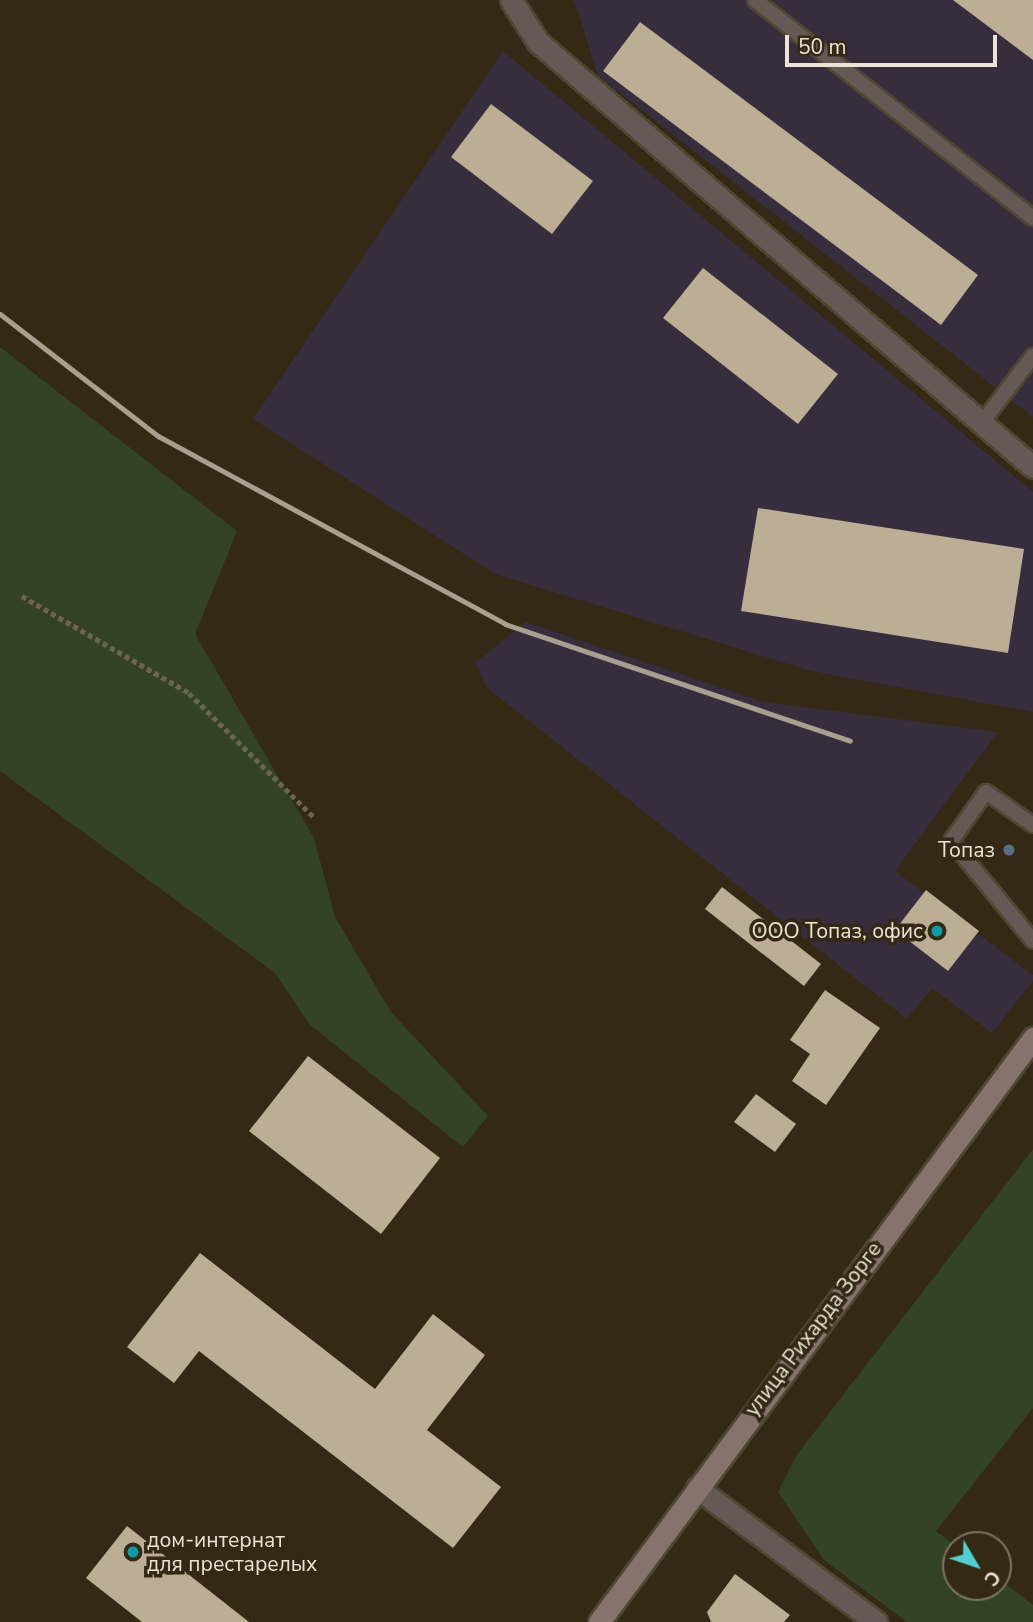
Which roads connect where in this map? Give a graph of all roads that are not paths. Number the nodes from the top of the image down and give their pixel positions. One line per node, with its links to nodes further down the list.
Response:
1 (512, 0): 5 (street)
2 (755, 0): 3 (lane)
3 (1033, 218)
4 (1033, 356): 5 (lane)
5 (984, 420): 6 (street)
6 (1033, 467)
7 (1033, 825): 8 (lane)
8 (1033, 940)
9 (1033, 1038): 10 (main road, улица Рихарда Зорге)
10 (697, 1488): 11 (main road, улица Рихарда Зорге); 12 (street)
11 (598, 1622)
12 (876, 1622)

